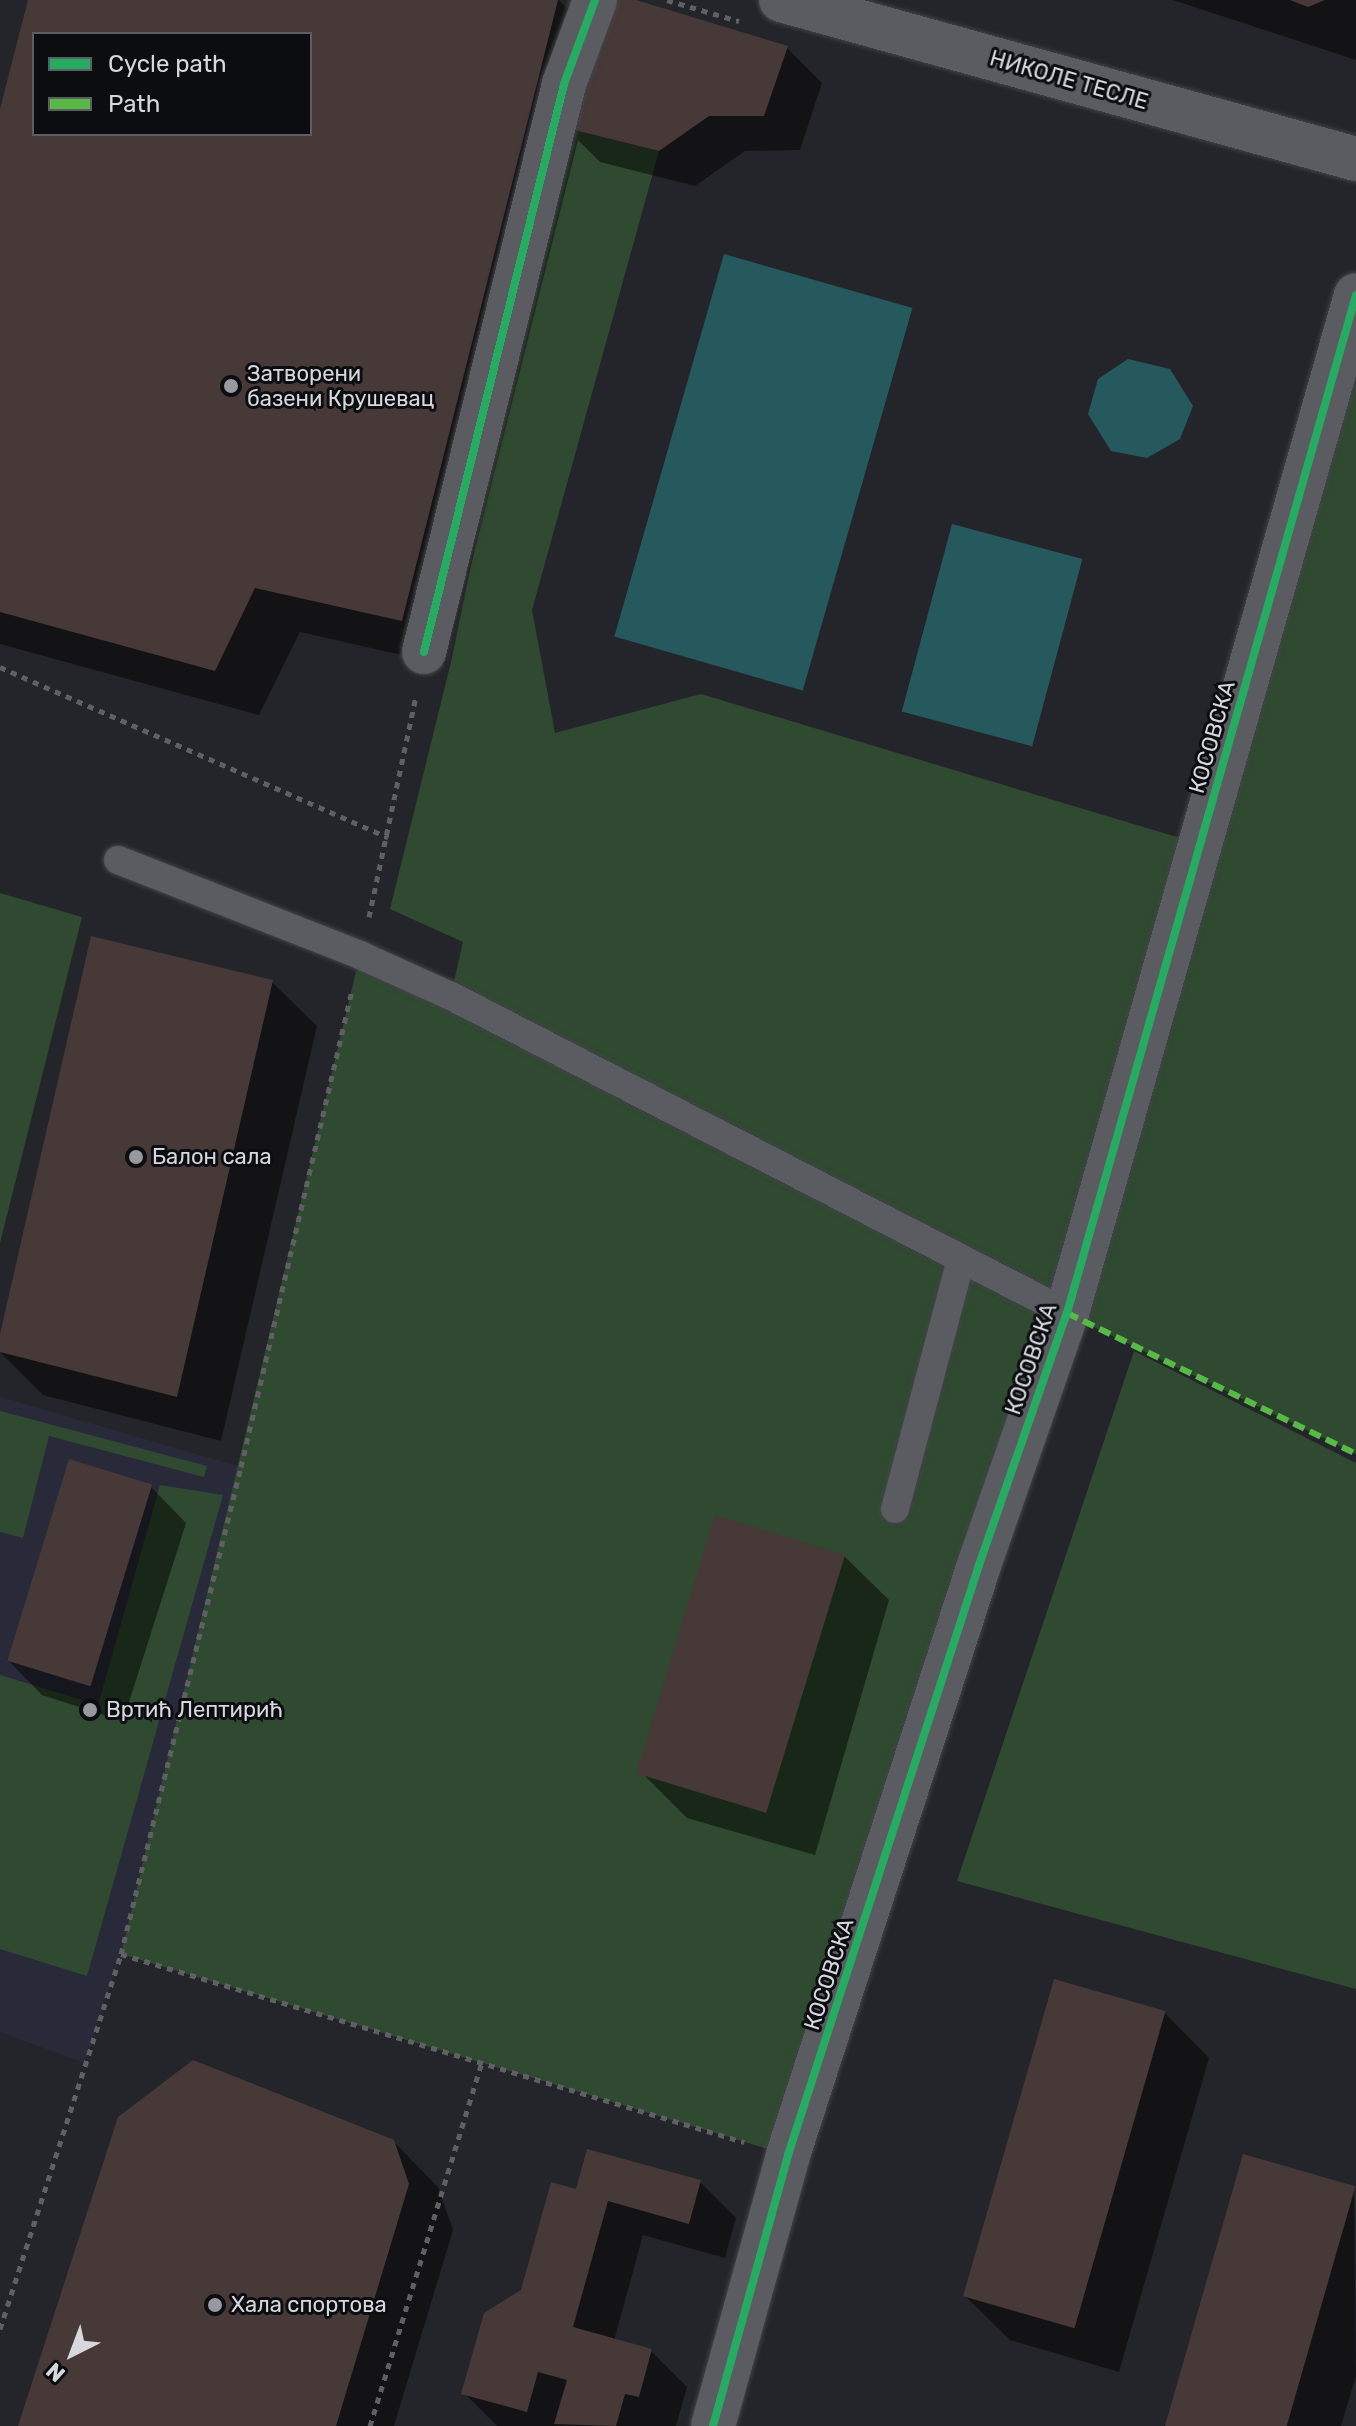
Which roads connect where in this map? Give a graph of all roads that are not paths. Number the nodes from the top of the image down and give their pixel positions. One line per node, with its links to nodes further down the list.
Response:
1 (595, 0): 5 (street)
2 (781, 0): 3 (street, НИКОЛЕ ТЕСЛЕ)
3 (1356, 159)
4 (1356, 295): 8 (street, КОСОВСКА)
5 (424, 652)
6 (118, 860): 7 (lane)
7 (961, 1259): 8 (lane); 9 (lane)
8 (1067, 1313): 10 (street, КОСОВСКА)
9 (895, 1509)
10 (713, 2426)

